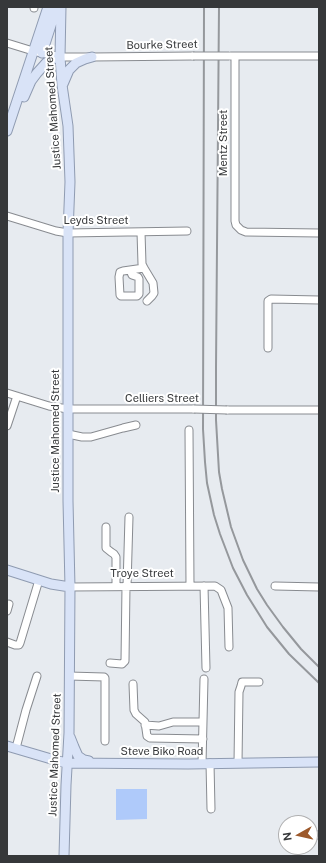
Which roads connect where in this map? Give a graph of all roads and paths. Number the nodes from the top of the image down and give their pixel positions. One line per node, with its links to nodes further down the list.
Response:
1 (48, 7): 5 (main road)
2 (57, 7): 5 (main road)
3 (61, 7): 6 (main road, Justice Mahomed Street)
4 (7, 43): 5 (street, Bourke Street)
5 (38, 52): 6 (street, Bourke Street); 13 (main road)
6 (59, 56): 9 (street, Bourke Street); 10 (main road); 11 (main road, Justice Mahomed Street)
7 (232, 56): 8 (street, Bourke Street); 9 (street, Bourke Street, bridge); 18 (street, Mentz Street)
8 (319, 56)
9 (92, 57): 12 (main road)
10 (42, 67): 11 (main road); 13 (main road)
11 (61, 69): 12 (main road, Justice Mahomed Street)
12 (62, 85): 17 (main road, Justice Mahomed Street)
13 (8, 128)
14 (7, 216): 17 (street, Leyds Street)
15 (187, 231): 16 (street, Leyds Street)
16 (141, 232): 17 (street, Leyds Street); 19 (street)
17 (68, 233): 26 (main road, Justice Mahomed Street)
18 (319, 233)
19 (144, 268): 20 (street); 22 (street)
20 (130, 270)
21 (319, 300): 23 (street)
22 (147, 301)
23 (268, 348)
24 (7, 393): 25 (street, Celliers Street)
25 (16, 396): 26 (street, Celliers Street); 29 (street)
26 (68, 409): 27 (street, Celliers Street, bridge); 31 (main road, Justice Mahomed Street)
27 (319, 410)
28 (136, 425): 31 (street)
29 (7, 426)
30 (189, 430): 38 (street)
31 (68, 434): 41 (main road, Justice Mahomed Street)
32 (129, 517): 37 (street)
33 (106, 527): 36 (street)
34 (7, 570): 35 (main road, Troye Street)
35 (39, 580): 41 (main road, Troye Street); 43 (street)
36 (116, 586): 37 (street, Troye Street); 41 (street, Troye Street)
37 (127, 586): 38 (street, Troye Street); 45 (street)
38 (190, 586): 39 (street, Troye Street)
39 (204, 586): 44 (street, Troye Street); 46 (street)
40 (275, 586): 42 (street)
41 (70, 587): 48 (main road, Justice Mahomed Street)
42 (319, 587)
43 (7, 642)
44 (229, 647)
45 (110, 663)
46 (206, 668)
47 (36, 676): 57 (street)
48 (70, 676): 54 (main road, Justice Mahomed Street); 56 (street)
49 (204, 679): 52 (street)
50 (259, 682): 60 (street)
51 (133, 684): 53 (street)
52 (203, 722): 53 (street); 55 (street)
53 (145, 725): 55 (street)
54 (69, 733): 59 (main road, Justice Mahomed Street); 61 (main road)
55 (203, 739): 62 (street)
56 (105, 741)
57 (11, 747): 59 (main road, Steve Biko Road)
58 (319, 762): 60 (main road, Steve Biko Road)
59 (67, 763): 61 (main road, Steve Biko Road); 64 (main road, Justice Mahomed Street)
60 (238, 763): 62 (main road, Steve Biko Road)
61 (100, 764): 62 (main road, Steve Biko Road)
62 (206, 764): 63 (street)
63 (211, 809)
64 (64, 856)

